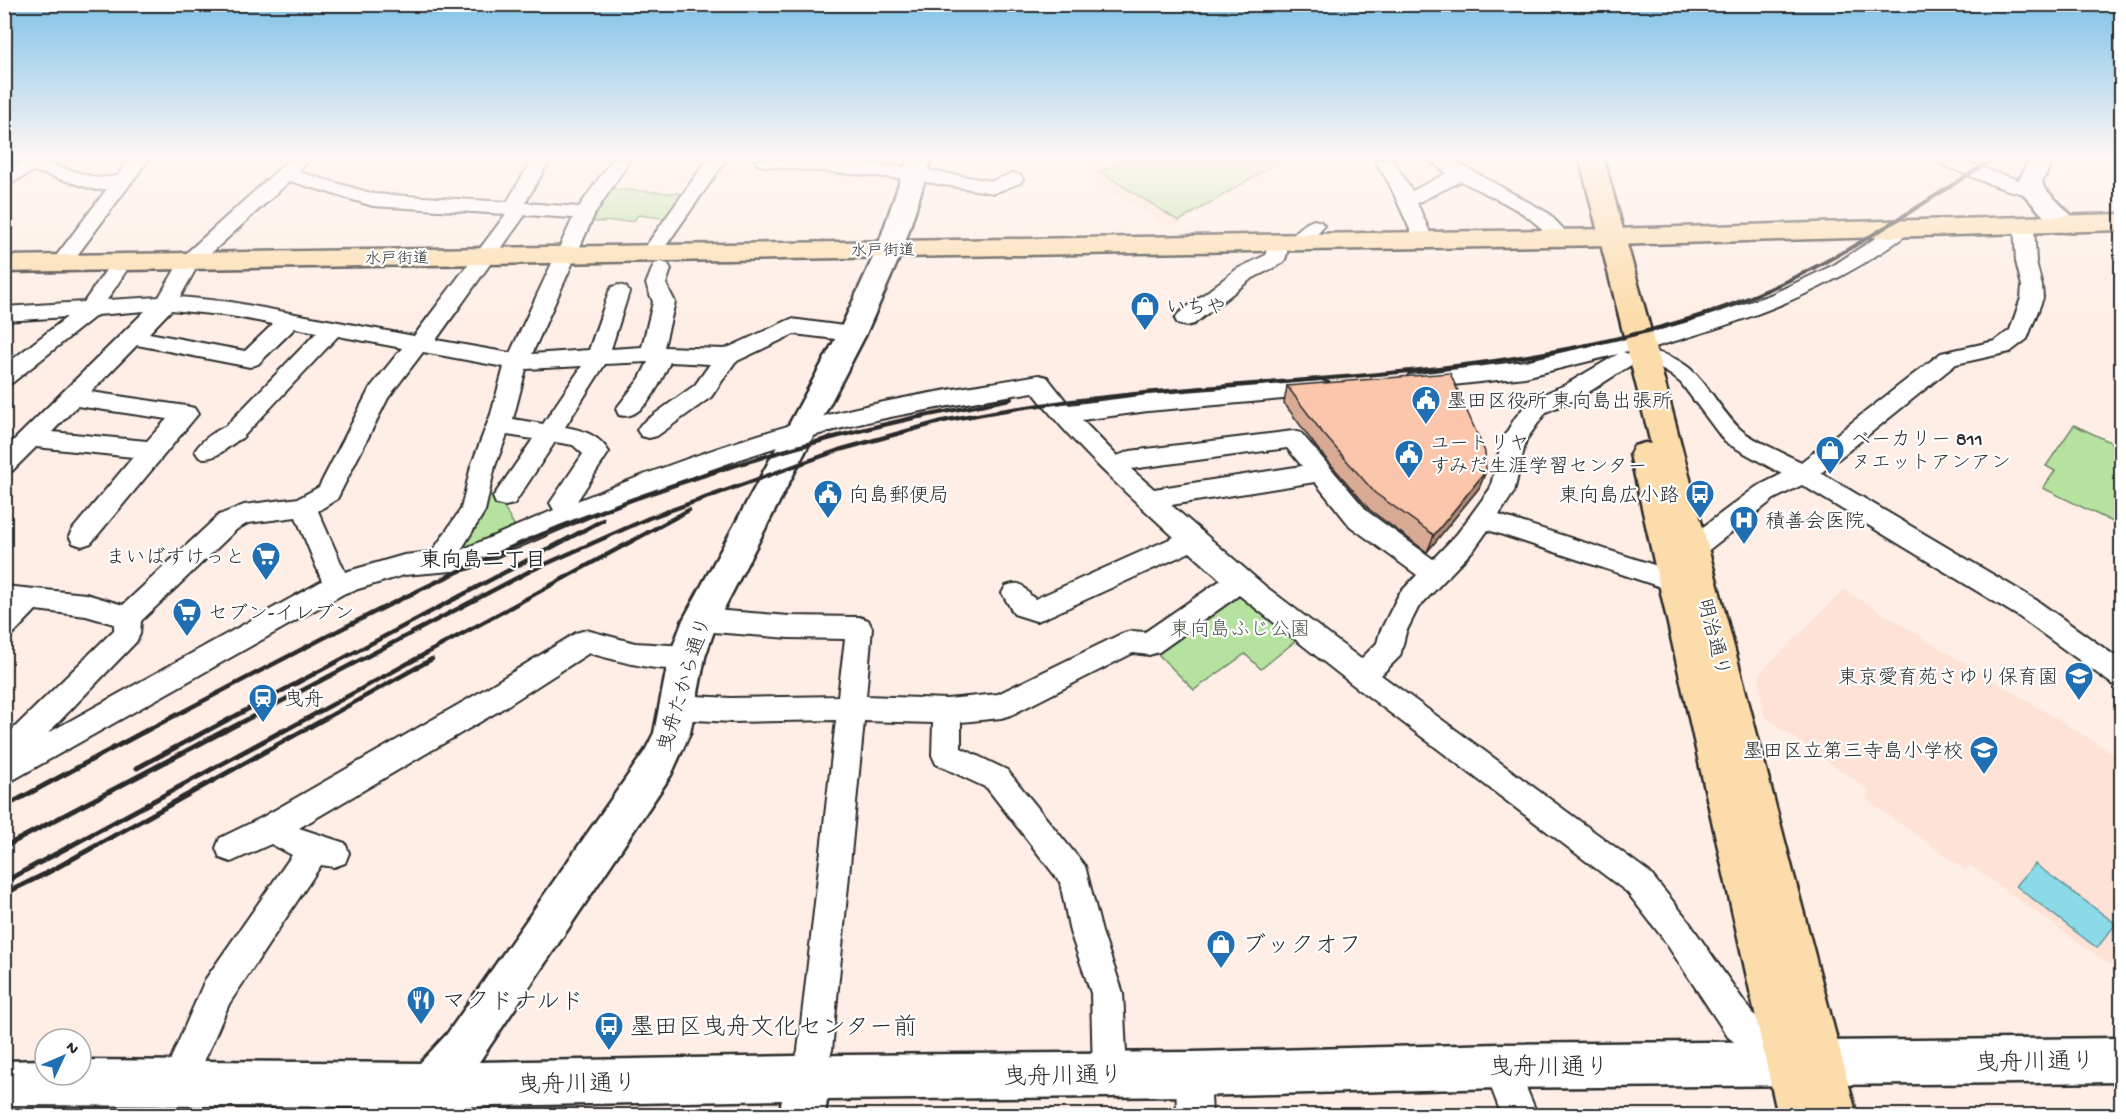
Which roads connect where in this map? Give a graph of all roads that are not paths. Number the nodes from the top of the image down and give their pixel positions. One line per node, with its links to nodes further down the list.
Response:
1 (100, 212): 27 (street)
2 (243, 212): 23 (street)
3 (514, 212): 22 (street)
4 (575, 212): 12 (street)
5 (685, 212): 24 (street)
6 (902, 212): 20 (street, 曳舟たから通り)
7 (1412, 212): 19 (street)
8 (1533, 212): 18 (street)
9 (1586, 212): 18 (main road, 明治通り)
10 (1591, 212): 18 (main road, 明治通り)
11 (2054, 212): 14 (street)
12 (585, 213): 21 (street)
13 (2121, 222): 14 (main road, 水戸街道)
14 (2065, 224): 15 (main road, 水戸街道)
15 (2024, 225): 16 (main road, 水戸街道); 59 (street)
16 (1901, 230): 18 (main road, 水戸街道); 38 (street)
17 (1297, 236): 19 (main road, 水戸街道); 20 (main road, 水戸街道); 33 (street)
18 (1590, 238): 19 (main road, 水戸街道); 38 (main road, 明治通り)
19 (1424, 239)
20 (890, 249): 24 (main road, 水戸街道); 35 (street, 曳舟たから通り)
21 (566, 254): 22 (main road, 水戸街道); 24 (main road, 水戸街道); 42 (street)
22 (488, 255): 23 (main road, 水戸街道); 37 (street)
23 (190, 261): 25 (main road, 水戸街道); 29 (street)
24 (656, 261): 39 (street)
25 (122, 262): 27 (main road, 水戸街道); 30 (street)
26 (4, 264): 27 (main road, 水戸街道)
27 (60, 264)
28 (619, 292): 40 (street)
29 (166, 303): 30 (street); 32 (street); 36 (street)
30 (90, 309): 31 (street); 43 (street)
31 (6, 316)
32 (291, 319): 34 (street); 36 (street)
33 (1186, 319)
34 (334, 327): 37 (street); 55 (street)
35 (852, 334): 41 (street); 51 (street, 曳舟たから通り)
36 (134, 337): 46 (street)
37 (417, 344): 42 (street); 62 (street)
38 (1632, 352): 44 (street); 59 (street); 64 (street); 67 (main road, 明治通り); 71 (main road, 明治通り)
39 (656, 354): 40 (street); 41 (street); 47 (street)
40 (598, 356): 42 (street); 52 (street)
41 (727, 357): 50 (street)
42 (517, 362): 49 (street)
43 (4, 378)
44 (1396, 382)
45 (1341, 387): 48 (street)
46 (73, 397): 53 (street); 54 (street)
47 (627, 409)
48 (1062, 414): 51 (street); 57 (street)
49 (499, 425): 52 (street); 68 (street)
50 (649, 430)
51 (801, 431): 63 (street); 76 (street, 曳舟たから通り)
52 (550, 433): 60 (street); 63 (street)
53 (31, 438): 54 (street); 56 (street)
54 (152, 450): 65 (street)
55 (207, 451)
56 (4, 465)
57 (1113, 467): 58 (street); 61 (street)
58 (1321, 472): 61 (street); 69 (street)
59 (1803, 474): 67 (street); 80 (street)
60 (506, 497)
61 (1150, 501): 66 (street)
62 (304, 507): 72 (street); 75 (street)
63 (569, 514): 68 (street)
64 (1483, 519): 69 (street); 71 (street)
65 (82, 536)
66 (1192, 540): 70 (street); 73 (street)
67 (1692, 549): 89 (main road, 明治通り)
68 (440, 561): 72 (street)
69 (1434, 574): 79 (street)
70 (1239, 581): 79 (street); 83 (street)
71 (1676, 582): 89 (main road, 明治通り)
72 (337, 585): 85 (street)
73 (1016, 593)
74 (18, 597): 75 (street); 77 (street)
75 (128, 617): 84 (street)
76 (700, 620): 78 (street, 曳舟たから通り); 82 (street)
77 (4, 626)
78 (687, 657): 81 (street, 曳舟たから通り); 86 (street)
79 (1362, 676): 89 (street)
80 (2121, 676)
81 (678, 707): 82 (street); 96 (street, 曳舟たから通り)
82 (851, 708): 83 (street); 95 (street)
83 (947, 711): 91 (street)
84 (4, 758)
85 (4, 772)
86 (272, 828): 87 (street); 92 (street)
87 (231, 848)
88 (2121, 1060): 89 (street, 曳舟川通り)
89 (1805, 1063): 90 (street, 曳舟川通り); 98 (main road, 明治通り); 99 (main road, 明治通り)
90 (1500, 1066): 94 (street, 曳舟川通り); 97 (street)
91 (1110, 1074): 94 (street, 曳舟川通り); 95 (street, 曳舟川通り)
92 (178, 1082): 93 (street, 曳舟川通り); 96 (street, 曳舟川通り)
93 (4, 1083)
94 (1194, 1095)
95 (804, 1097): 96 (street, 曳舟川通り)
96 (416, 1100)
97 (1521, 1116)
98 (1801, 1116)
99 (1834, 1116)

